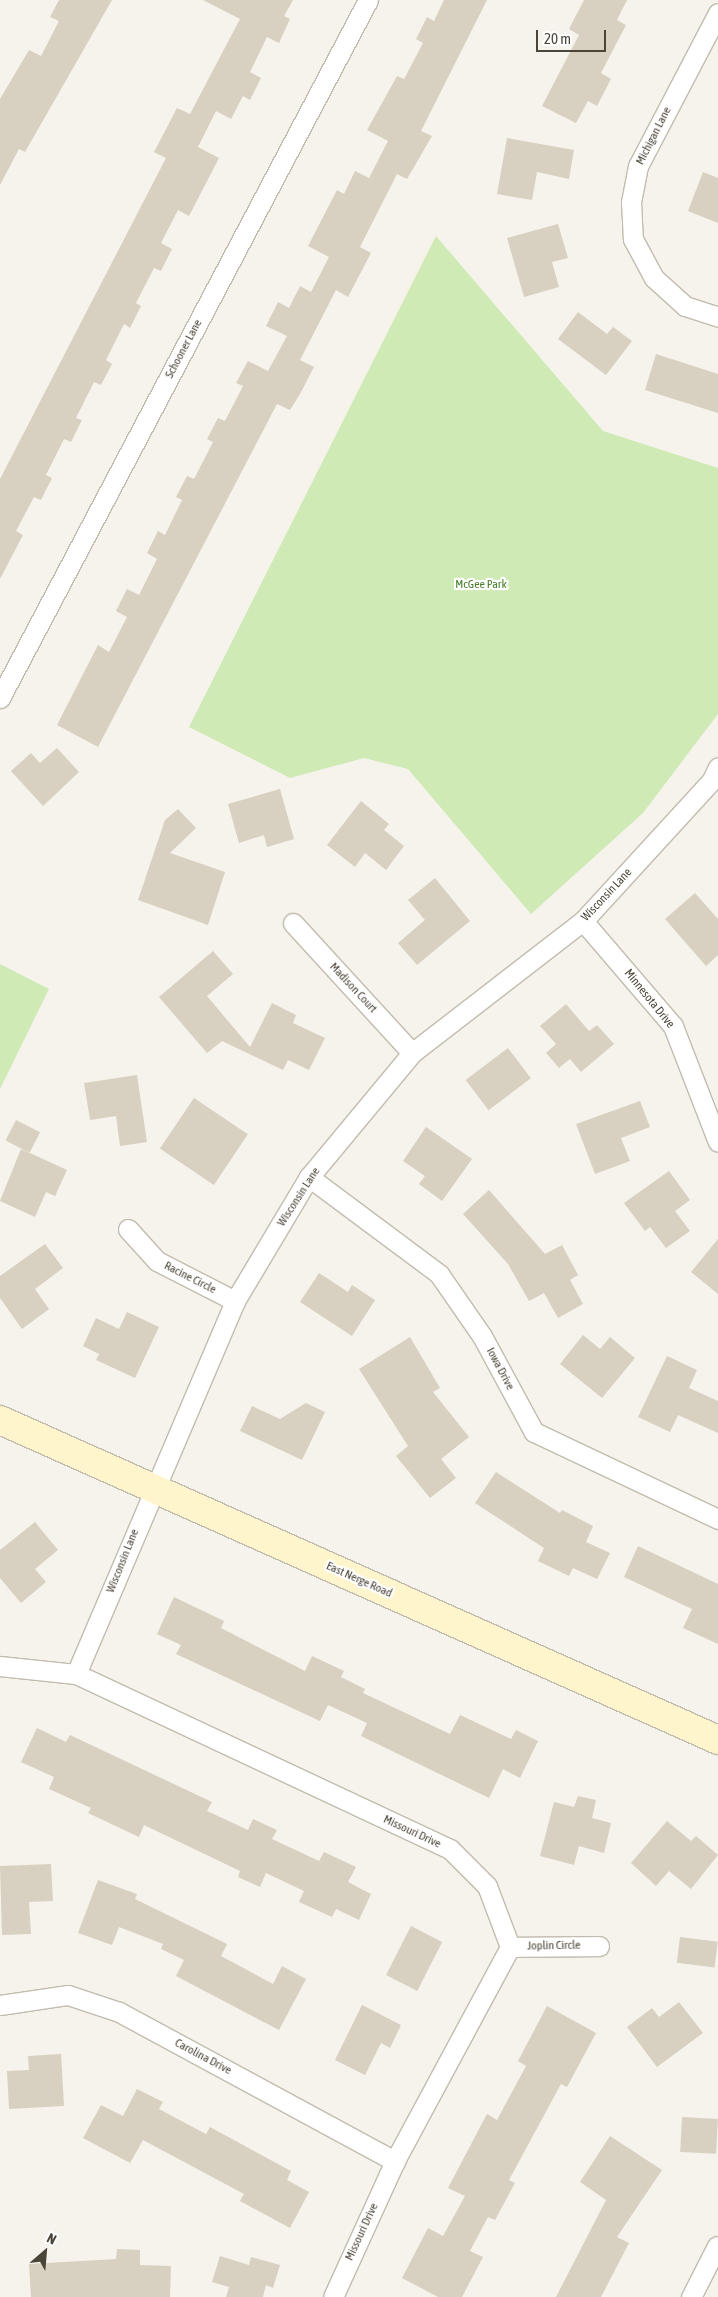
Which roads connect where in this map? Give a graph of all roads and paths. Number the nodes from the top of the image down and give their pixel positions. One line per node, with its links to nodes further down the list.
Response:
1 (368, 0): 4 (street, Schooner Lane)
2 (718, 13): 3 (street, Michigan Lane)
3 (718, 317)
4 (0, 698)
5 (718, 767): 6 (street, Wisconsin Lane)
6 (584, 921): 8 (street, Wisconsin Lane); 9 (street, Minnesota Drive)
7 (293, 923): 8 (street, Madison Court)
8 (412, 1053): 10 (street, Wisconsin Lane)
9 (718, 1142)
10 (308, 1177): 12 (street, Wisconsin Lane); 15 (street, Iowa Drive)
11 (128, 1229): 12 (street, Racine Circle)
12 (235, 1301): 14 (street, Wisconsin Lane)
13 (0, 1420): 14 (main road, East Nerge Road)
14 (153, 1488): 17 (street, Wisconsin Lane); 18 (main road, East Nerge Road)
15 (718, 1519)
16 (0, 1666): 17 (street)
17 (76, 1674): 20 (street, Missouri Drive)
18 (718, 1740)
19 (599, 1946): 20 (street, Joplin Circle)
20 (510, 1947): 22 (street, Missouri Drive)
21 (0, 2005): 22 (street, Carolina Drive)
22 (394, 2161): 24 (street, Missouri Drive)
23 (717, 2246): 25 (street)
24 (333, 2297)
25 (691, 2297)

